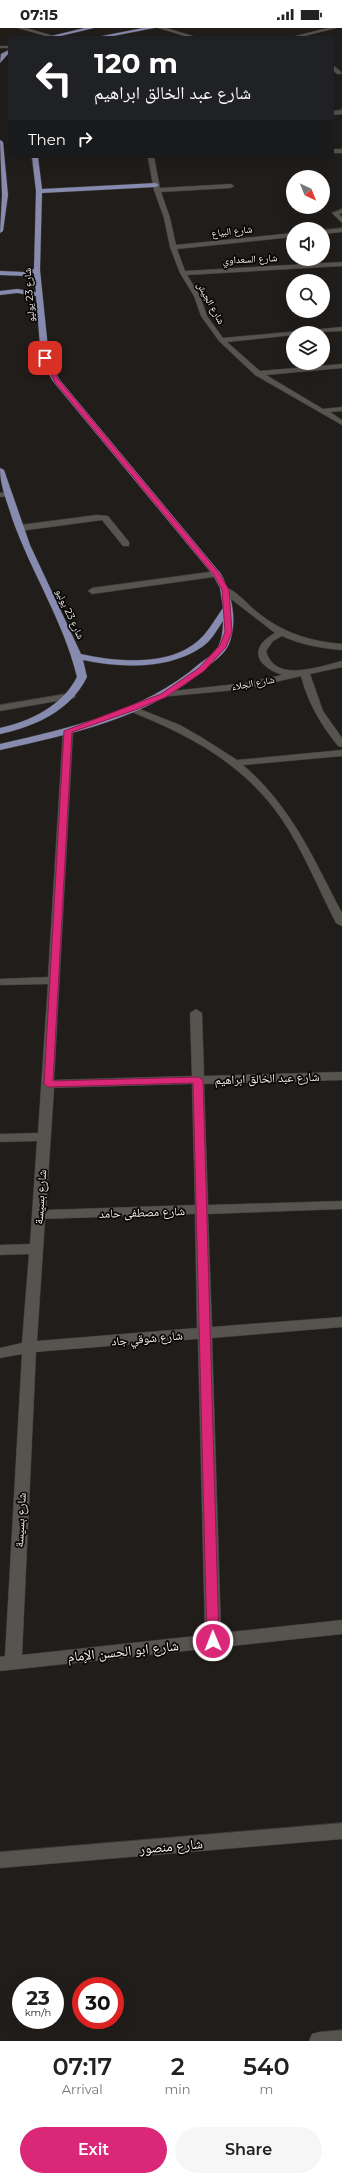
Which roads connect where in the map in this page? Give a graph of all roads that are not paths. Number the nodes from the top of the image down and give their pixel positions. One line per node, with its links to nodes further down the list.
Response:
1 (20, 28): 6 (street)
2 (92, 28): 7 (main road)
3 (152, 28): 8 (main road)
4 (161, 28): 9 (street)
5 (334, 28): 10 (street)
6 (48, 36)
7 (56, 36)
8 (106, 36)
9 (190, 36)
10 (301, 36)
11 (8, 52): 12 (main road)
12 (0, 61)
13 (334, 68): 14 (street)
14 (339, 73)
15 (0, 142): 16 (main road)
16 (0, 146): 22 (main road)
17 (35, 158): 21 (main road, شارع 23 يوليو)
18 (150, 158): 20 (street, شارع الجيش)
19 (231, 186): 20 (street)
20 (156, 188): 21 (main road); 30 (street, شارع الجيش)
21 (39, 191): 32 (main road, شارع 23 يوليو)
22 (2, 195): 23 (main road)
23 (2, 209): 27 (main road)
24 (342, 211): 25 (street)
25 (342, 221)
26 (342, 230): 28 (street)
27 (0, 231)
28 (330, 231)
29 (286, 236): 30 (street, شارع البياع)
30 (173, 247): 33 (street, شارع الجيش)
31 (342, 264): 33 (street, شارع السعداوي)
32 (37, 270): 34 (main road); 36 (main road, شارع 23 يوليو)
33 (183, 273): 40 (street, شارع الجيش)
34 (0, 274)
35 (0, 293): 36 (main road)
36 (40, 295): 50 (main road, شارع 23 يوليو)
37 (342, 329): 38 (street)
38 (330, 330)
39 (286, 334): 40 (street)
40 (221, 340): 42 (street, شارع الجيش)
41 (342, 366): 42 (street)
42 (258, 373): 44 (street, شارع الجيش)
43 (342, 410): 44 (street)
44 (321, 411): 45 (street, شارع الجيش)
45 (342, 423)
46 (0, 470): 47 (main road, شارع 23 يوليو)
47 (4, 494): 48 (main road, شارع 23 يوليو)
48 (20, 528): 49 (street); 56 (main road, شارع 23 يوليو)
49 (126, 544)
50 (216, 574): 51 (main road, شارع 23 يوليو); 52 (street)
51 (225, 590): 53 (main road, شارع 23 يوليو); 54 (street)
52 (92, 591)
53 (227, 609): 56 (main road); 60 (main road, شارع الجلاء)
54 (280, 633): 55 (street); 59 (street)
55 (342, 647)
56 (77, 656): 61 (main road)
57 (342, 664): 58 (street, شارع الجلاء)
58 (305, 673): 59 (street, شارع الجلاء); 66 (street)
59 (292, 675): 60 (street, شارع الجلاء)
60 (163, 695): 63 (main road, شارع الجلاء)
61 (71, 696): 62 (street); 64 (main road)
62 (0, 708)
63 (132, 709): 65 (main road, شارع الجلاء); 69 (street)
64 (0, 731)
65 (68, 731): 67 (main road, شارع الجلاء); 71 (street, شارع بسيسة)
66 (342, 744)
67 (0, 747)
68 (342, 752): 69 (street)
69 (236, 763): 70 (street)
70 (342, 923)
71 (54, 980): 72 (street); 76 (street, شارع بسيسة)
72 (0, 982)
73 (196, 1013): 75 (street)
74 (342, 1076): 75 (street, شارع عبد الخالق ابراهيم)
75 (198, 1080): 76 (street, شارع عبد الخالق ابراهيم); 80 (street)
76 (48, 1084): 77 (street, شارع بسيسة)
77 (44, 1137): 78 (street); 81 (street, شارع بسيسة)
78 (0, 1138)
79 (342, 1205): 80 (street, شارع مصطفى حامد)
80 (202, 1210): 81 (street, شارع مصطفى حامد); 85 (street)
81 (39, 1215): 82 (street, شارع بسيسة)
82 (36, 1249): 83 (street); 86 (street, شارع بسيسة)
83 (0, 1250)
84 (342, 1322): 85 (street, شارع شوقي جاد)
85 (205, 1333): 86 (street, شارع شوقي جاد); 89 (street)
86 (29, 1348): 87 (street, شارع شوقي جاد); 90 (street, شارع بسيسة)
87 (0, 1353)
88 (342, 1627): 89 (street, شارع ابو الحسن الإمام)
89 (213, 1641): 90 (street, شارع ابو الحسن الإمام)
90 (7, 1664)
91 (342, 1831): 92 (street, شارع منصور)
92 (0, 1860)
93 (342, 2039): 94 (street)
94 (319, 2041)

